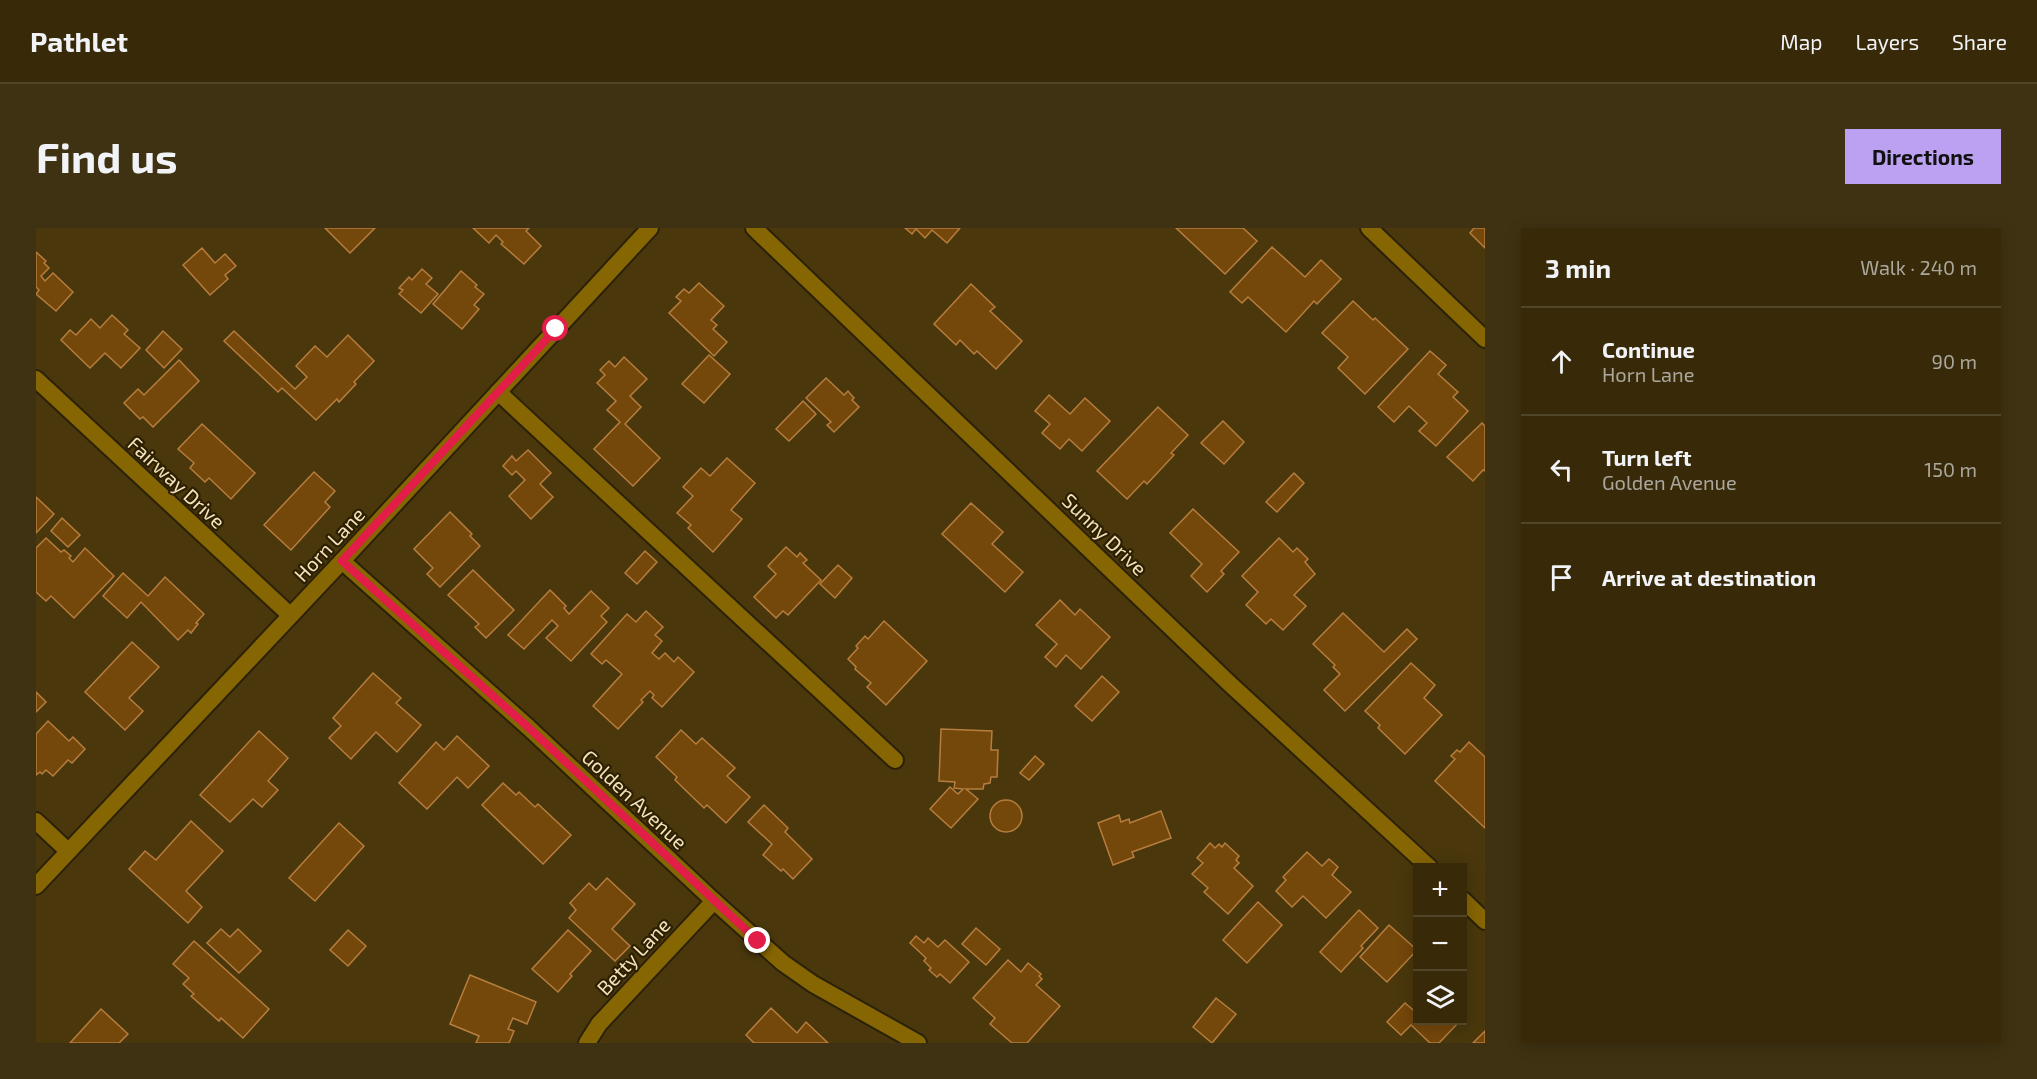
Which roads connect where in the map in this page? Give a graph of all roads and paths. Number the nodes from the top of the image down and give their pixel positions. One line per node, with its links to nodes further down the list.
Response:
1 (650, 228): 6 (street, Horn Lane)
2 (754, 228): 12 (street, Sunny Drive)
3 (1369, 228): 4 (street)
4 (1485, 339)
5 (36, 379): 8 (street, Fairway Drive)
6 (498, 392): 7 (street, Horn Lane); 9 (street)
7 (342, 561): 8 (street, Horn Lane); 14 (street, Golden Avenue)
8 (290, 615): 11 (street, Horn Lane)
9 (895, 760)
10 (36, 821): 11 (street)
11 (68, 851): 13 (street, Horn Lane)
12 (1426, 863)
13 (36, 886)
14 (714, 901): 17 (street, Betty Lane); 18 (street, Golden Avenue)
15 (1467, 904): 16 (street)
16 (1485, 921)
17 (587, 1043)
18 (918, 1043)

